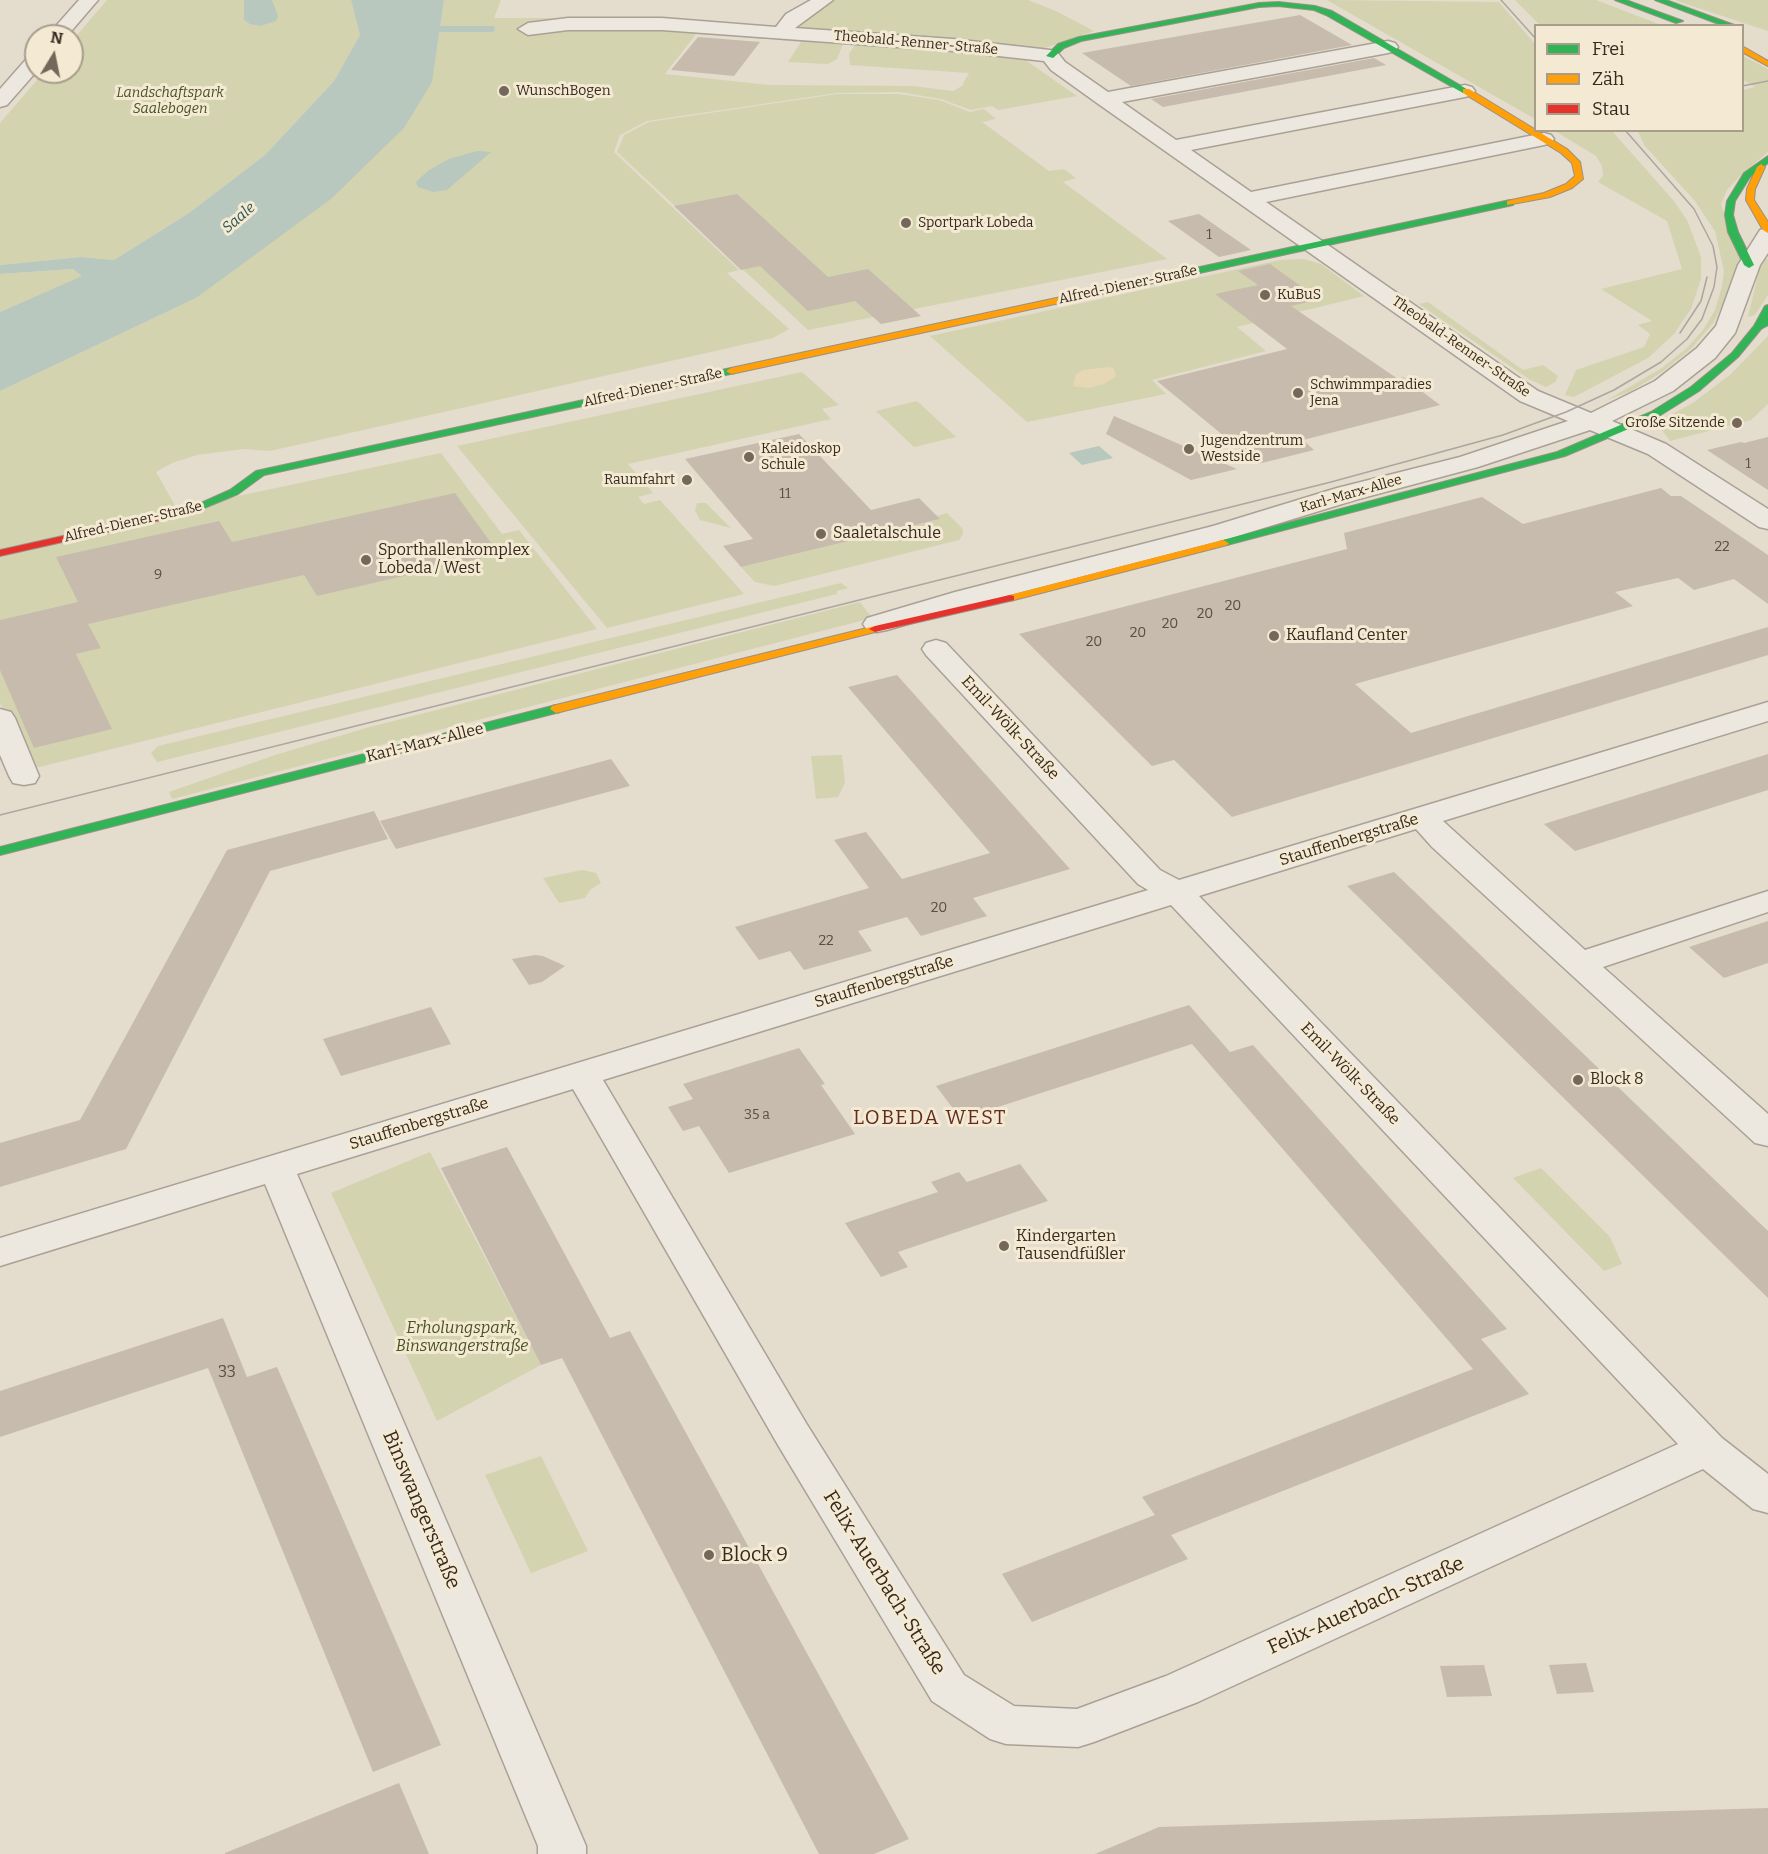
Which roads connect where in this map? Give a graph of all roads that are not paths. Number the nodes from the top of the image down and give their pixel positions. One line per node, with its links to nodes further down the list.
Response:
1 (89, 0): 5 (street)
2 (824, 0): 9 (street)
3 (1619, 0): 6 (street)
4 (1659, 0): 7 (street)
5 (68, 24)
6 (1686, 24)
7 (1727, 24)
8 (528, 29): 9 (street, Theobald-Renner-Straße)
9 (782, 32): 14 (street, Theobald-Renner-Straße)
10 (1744, 43): 13 (street)
11 (1388, 47): 14 (street); 17 (street); 18 (street)
12 (1744, 49): 15 (street)
13 (1768, 52)
14 (1050, 56): 18 (street, Theobald-Renner-Straße)
15 (1768, 64)
16 (24, 74): 19 (street)
17 (1466, 91): 20 (street); 21 (street)
18 (1104, 99): 21 (street, Theobald-Renner-Straße)
19 (0, 101)
20 (1544, 139): 23 (street); 26 (street)
21 (1172, 147): 23 (street, Theobald-Renner-Straße)
22 (1766, 161): 24 (street); 27 (street)
23 (1249, 199): 26 (street, Theobald-Renner-Straße)
24 (1768, 230)
25 (1768, 235): 27 (street, Karl-Marx-Allee)
26 (1314, 245): 30 (street, Theobald-Renner-Straße); 33 (street, Alfred-Diener-Straße)
27 (1749, 265): 30 (street, Karl-Marx-Allee)
28 (1768, 308): 29 (street, Karl-Marx-Allee)
29 (1763, 324): 31 (street, Karl-Marx-Allee)
30 (1591, 422): 31 (street, Theobald-Renner-Straße); 34 (street, Karl-Marx-Allee)
31 (1617, 432): 32 (street, Theobald-Renner-Straße); 34 (street, Karl-Marx-Allee)
32 (1768, 520)
33 (0, 553)
34 (850, 634): 40 (street, Karl-Marx-Allee)
35 (936, 649): 41 (street, Emil-Wölk-Straße)
36 (1768, 711): 39 (street, Stauffenbergstraße)
37 (0, 717): 38 (street)
38 (24, 776)
39 (1422, 817): 41 (street, Stauffenbergstraße); 43 (street)
40 (0, 851)
41 (1177, 892): 44 (street, Stauffenbergstraße); 49 (street, Emil-Wölk-Straße)
42 (1768, 901): 43 (street)
43 (1580, 963): 45 (street)
44 (582, 1074): 47 (street, Stauffenbergstraße); 49 (street, Felix-Auerbach-Straße)
45 (1755, 1105): 46 (street)
46 (1768, 1134)
47 (276, 1167): 48 (street, Stauffenbergstraße); 51 (street, Binswangerstraße)
48 (0, 1252)
49 (1707, 1449): 50 (street, Emil-Wölk-Straße)
50 (1768, 1497)
51 (562, 1854)

